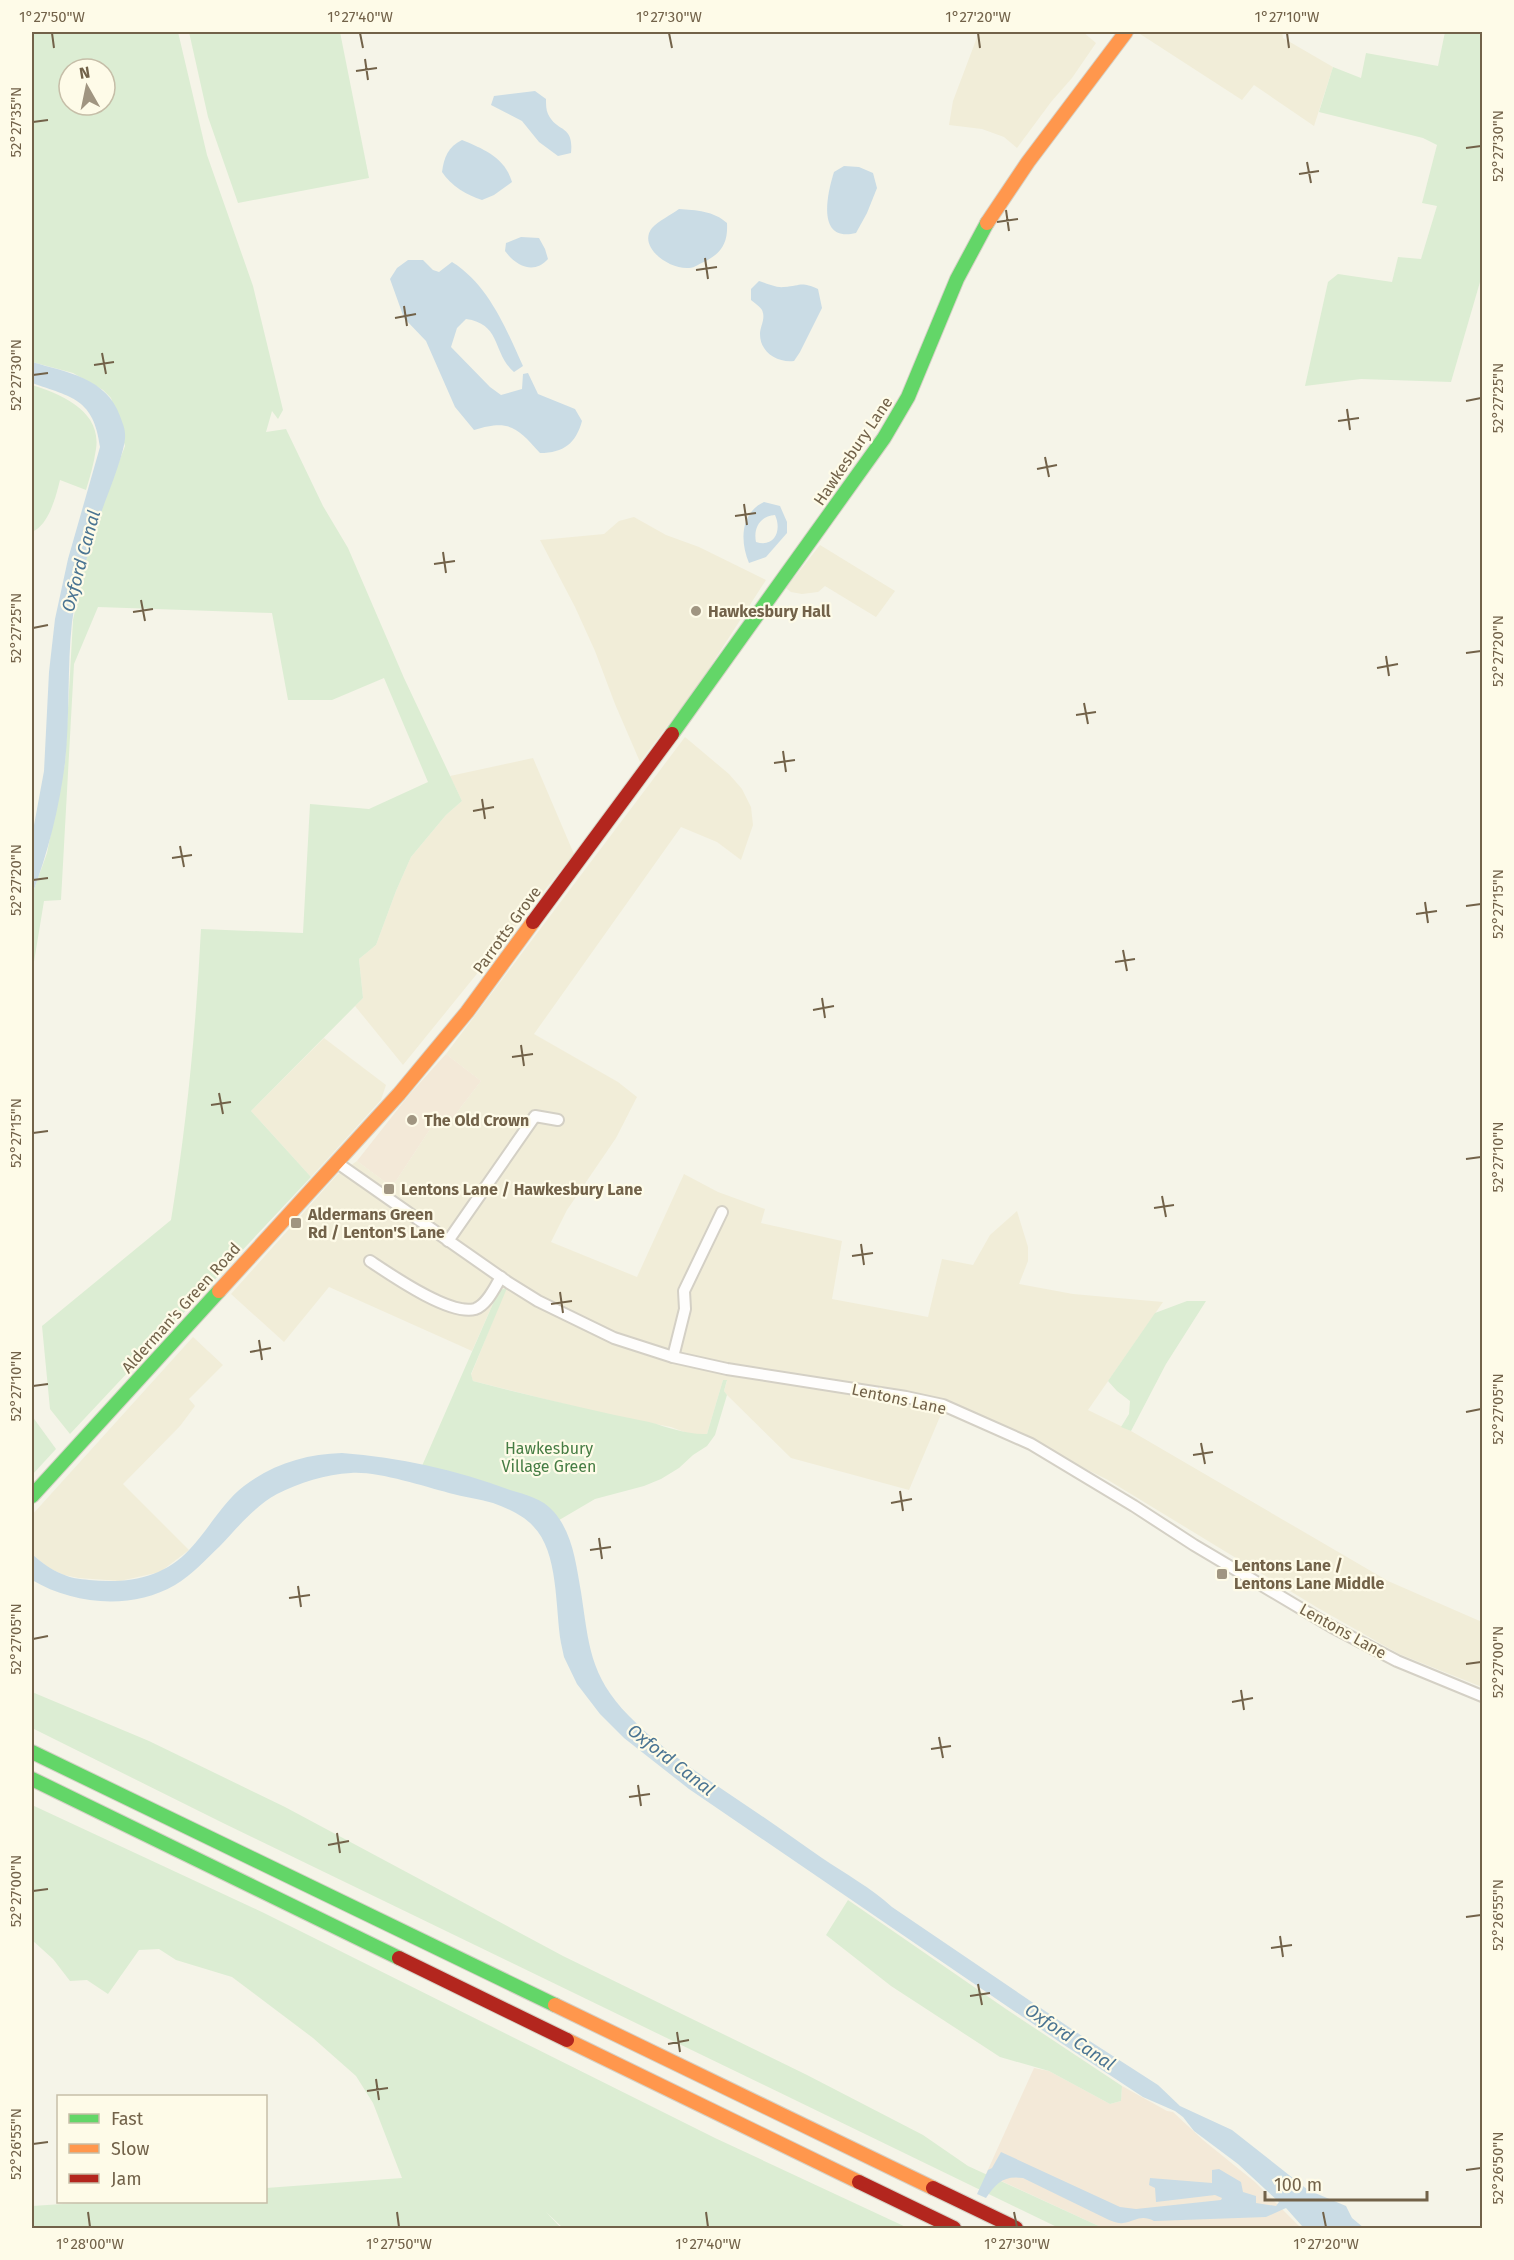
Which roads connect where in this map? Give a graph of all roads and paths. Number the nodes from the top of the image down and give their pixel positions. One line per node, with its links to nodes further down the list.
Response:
1 (1126, 32): 2 (main road, Hawkesbury Lane)
2 (638, 782): 4 (main road, Parrotts Grove)
3 (558, 1120): 6 (street)
4 (336, 1162): 6 (street, Lentons Lane); 10 (main road, Alderman's Green Road)
5 (722, 1217): 9 (street)
6 (448, 1241): 8 (street, Lentons Lane)
7 (370, 1261): 8 (street)
8 (501, 1277): 9 (street, Lentons Lane)
9 (673, 1357): 11 (street, Lentons Lane)
10 (32, 1496)
11 (1482, 1696)
12 (32, 1752): 15 (main road)
13 (32, 1779): 14 (main road)
14 (954, 2229)
15 (1016, 2229)

